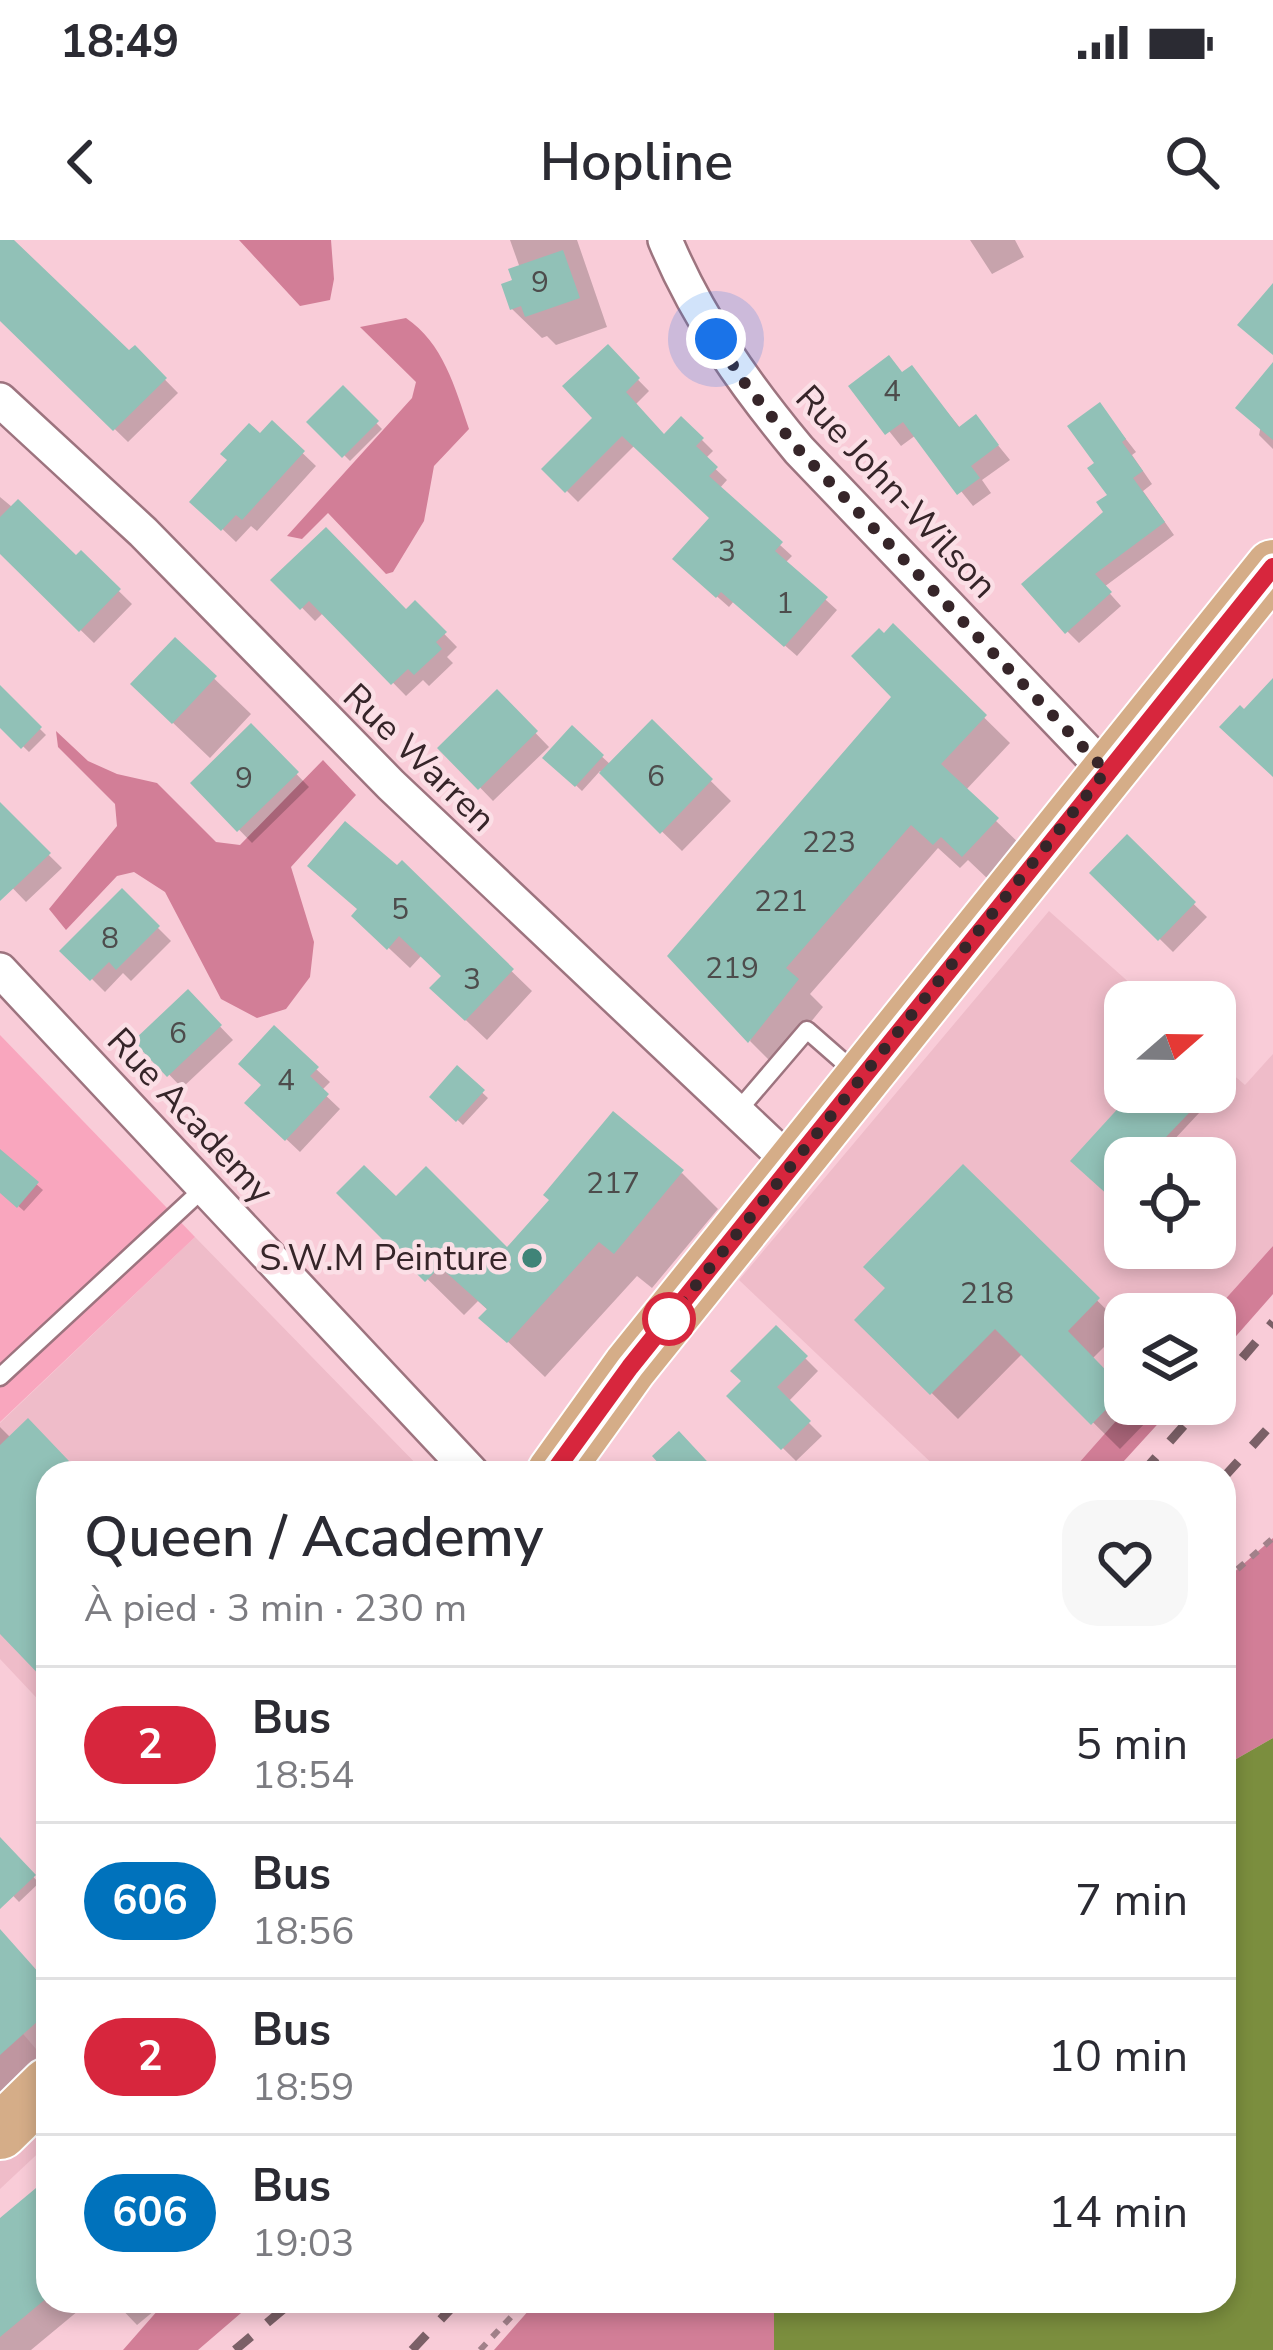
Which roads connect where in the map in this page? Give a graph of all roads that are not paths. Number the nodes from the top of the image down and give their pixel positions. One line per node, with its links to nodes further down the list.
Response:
1 (665, 240): 4 (street, Rue John-Wilson)
2 (0, 400): 7 (street, Rue Warren)
3 (1273, 567): 4 (main road)
4 (1106, 771): 6 (main road)
5 (0, 970): 9 (street, Rue Academy)
6 (861, 1077): 7 (lane); 8 (main road)
7 (736, 1114): 8 (street, Rue Warren)
8 (792, 1164): 12 (main road)
9 (204, 1188): 10 (lane); 11 (street, Rue Academy)
10 (0, 1377)
11 (461, 1461)
12 (563, 1461)
13 (36, 2097): 14 (main road)
14 (0, 2132)

